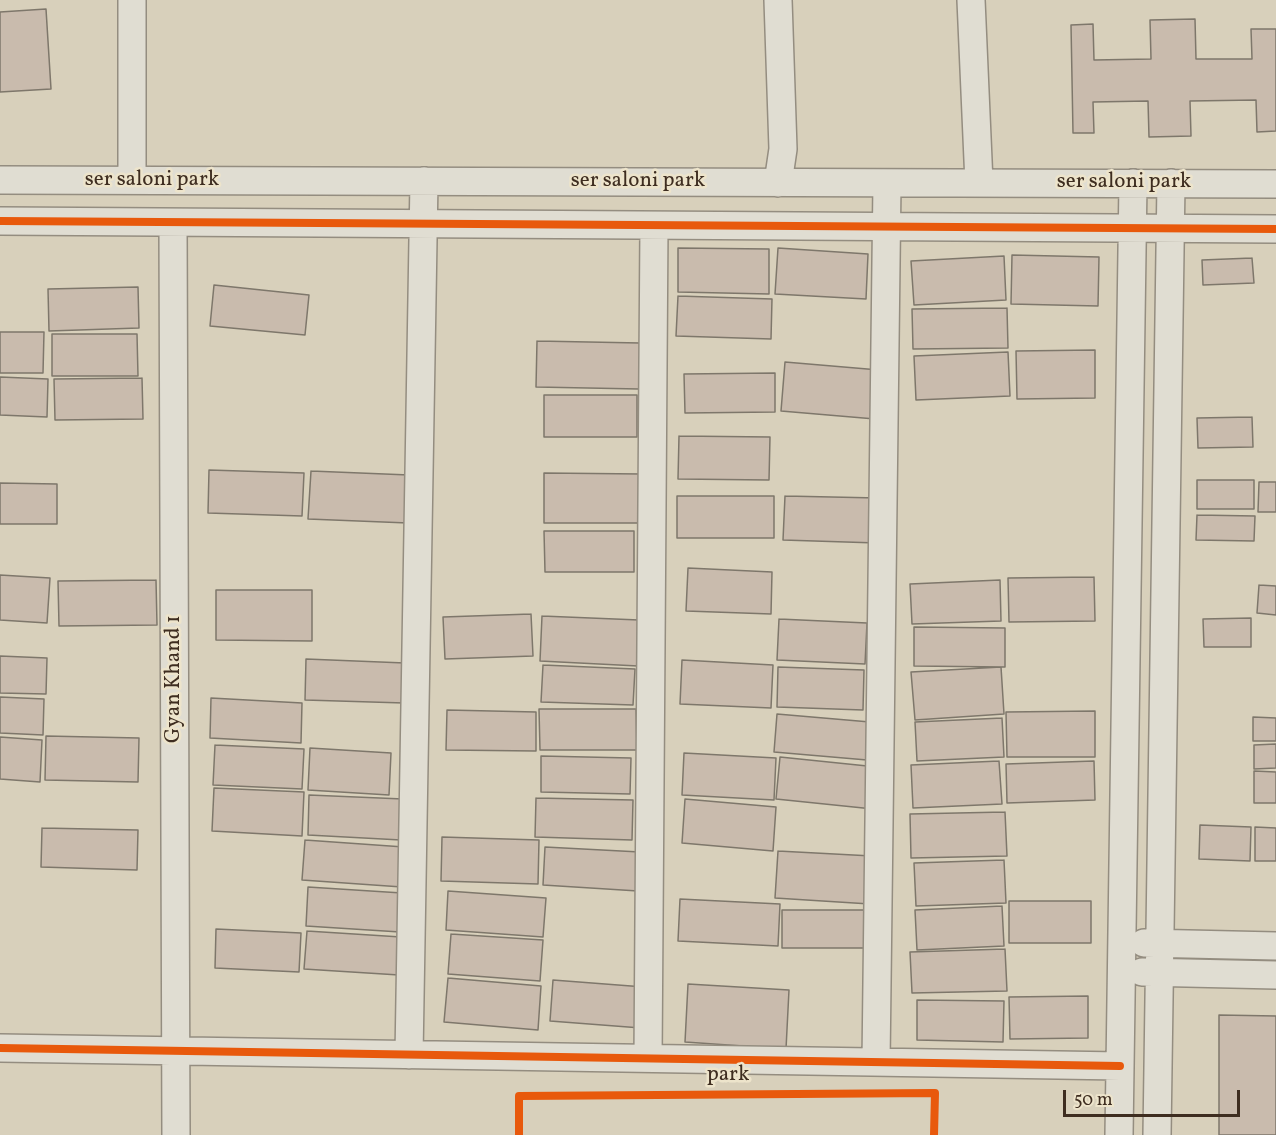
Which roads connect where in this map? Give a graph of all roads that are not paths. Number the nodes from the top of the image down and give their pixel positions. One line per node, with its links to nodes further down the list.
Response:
1 (132, 0): 5 (street)
2 (778, 0): 7 (street)
3 (971, 0): 9 (street)
4 (0, 180): 5 (street, ser saloni park)
5 (132, 180): 6 (street, ser saloni park)
6 (424, 182): 7 (street, ser saloni park); 15 (street)
7 (778, 183): 8 (street, ser saloni park)
8 (887, 183): 9 (street, ser saloni park); 17 (street)
9 (980, 183): 10 (street, ser saloni park)
10 (1133, 183): 11 (street, ser saloni park); 18 (street)
11 (1171, 183): 12 (street, ser saloni park); 19 (street)
12 (1276, 184)
13 (0, 222): 14 (street)
14 (173, 223): 15 (street); 28 (street, Gyan Khand 1)
15 (423, 224): 16 (street); 29 (street)
16 (654, 226): 17 (street); 30 (street)
17 (887, 227): 18 (street); 31 (street)
18 (1132, 229): 19 (street); 21 (street)
19 (1170, 229): 20 (street); 22 (street)
20 (1276, 229)
21 (1122, 942): 22 (street); 24 (street)
22 (1160, 943): 23 (street); 25 (street)
23 (1276, 946)
24 (1121, 972): 25 (street); 32 (street)
25 (1160, 973): 26 (street); 35 (street)
26 (1276, 975)
27 (0, 1048): 28 (street)
28 (176, 1051): 29 (street); 33 (street, Gyan Khand 1)
29 (409, 1055): 30 (street)
30 (648, 1059): 31 (street)
31 (876, 1062): 32 (street)
32 (1120, 1066): 34 (street)
33 (176, 1135)
34 (1119, 1135)
35 (1158, 1135)

